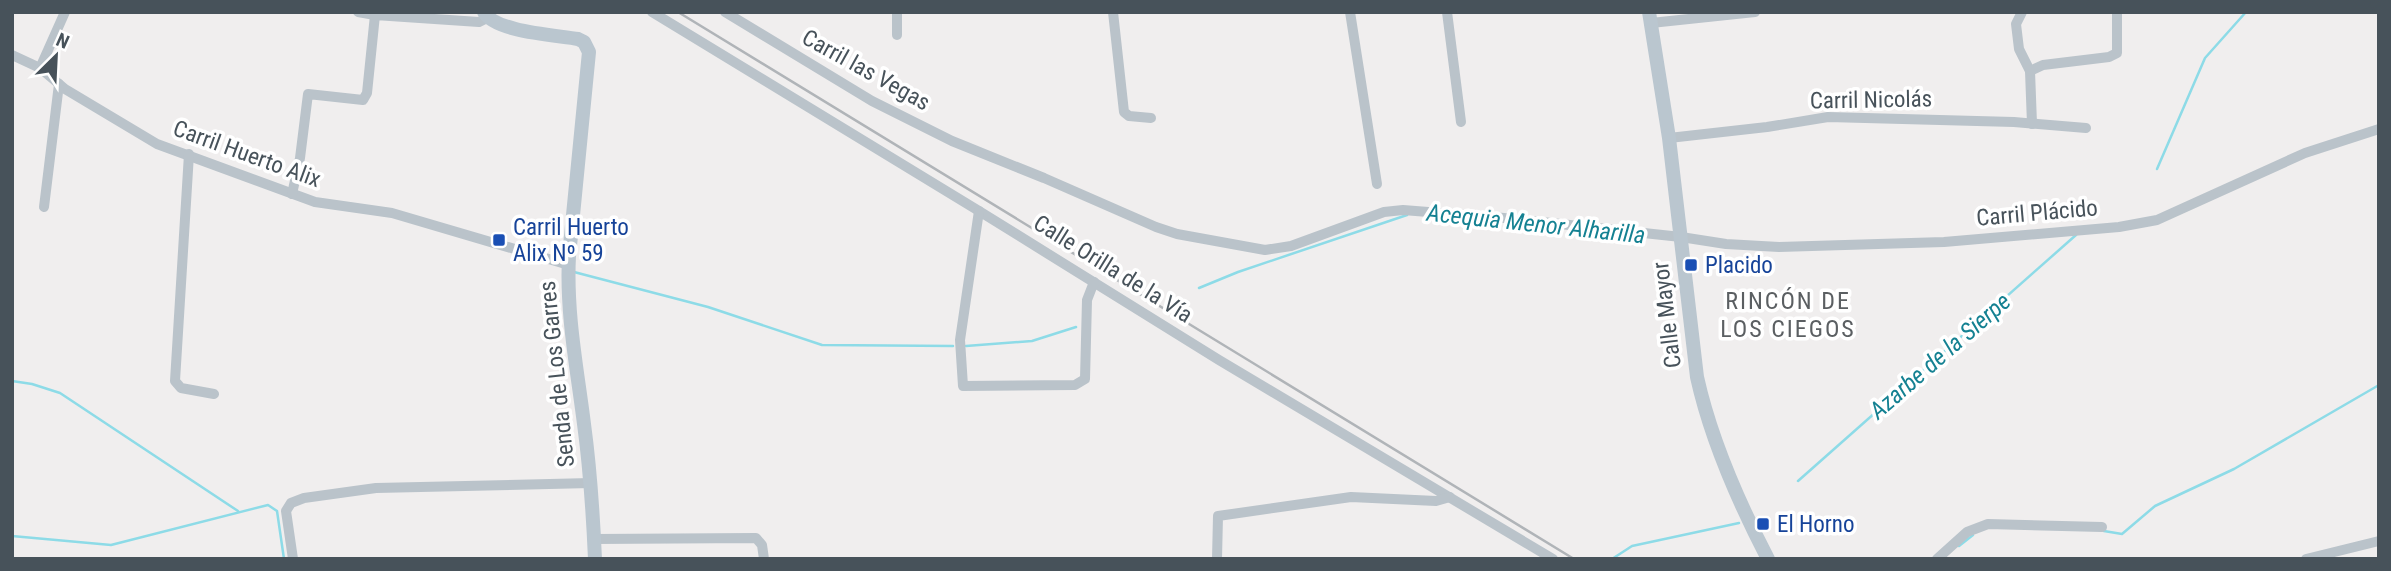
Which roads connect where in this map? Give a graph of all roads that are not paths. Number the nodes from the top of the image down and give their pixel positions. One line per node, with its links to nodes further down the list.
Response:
1 (65, 12): 17 (street)
2 (358, 12): 12 (street)
3 (652, 12): 30 (street, Calle Orilla de la Vía)
4 (725, 12): 31 (street, Carril las Vegas)
5 (897, 12): 15 (street)
6 (1113, 12): 20 (street)
7 (1350, 12): 27 (street)
8 (1447, 12): 21 (street)
9 (1755, 12): 14 (street)
10 (2022, 12): 18 (street)
11 (2117, 12): 18 (street)
12 (375, 15): 13 (street); 28 (street)
13 (486, 15): 32 (street, Senda de Los Garres)
14 (1650, 18): 25 (street, Calle Mayor)
15 (897, 35)
16 (12, 55): 17 (street, Carril Huerto Alix)
17 (40, 68): 19 (street, Carril Huerto Alix)
18 (2030, 71): 22 (street)
19 (59, 85): 26 (street, Carril Huerto Alix); 29 (street)
20 (1151, 118)
21 (1461, 122)
22 (2032, 124): 23 (street, Carril Nicolás); 25 (street, Carril Nicolás)
23 (2086, 128)
24 (2379, 129): 31 (street, Carril Plácido)
25 (1669, 138): 31 (street, Calle Mayor)
26 (188, 154): 28 (street, Carril Huerto Alix); 34 (street)
27 (1377, 184)
28 (292, 194): 32 (street, Carril Huerto Alix)
29 (44, 207)
30 (979, 211): 33 (street, Calle Orilla de la Vía); 33 (street)
31 (1681, 237): 46 (street, Calle Mayor)
32 (569, 265): 35 (street, Senda de Los Garres)
33 (1094, 282): 36 (street, Calle Orilla de la Vía)
34 (214, 394)
35 (591, 483): 38 (street, Senda de Los Garres); 41 (street)
36 (1450, 497): 44 (street); 45 (street, Calle Orilla de la Vía)
37 (2102, 527): 47 (street)
38 (594, 539): 42 (street, Senda de Los Garres); 43 (street)
39 (2379, 541): 40 (street)
40 (2349, 554): 48 (street)
41 (293, 559)
42 (595, 559)
43 (764, 559)
44 (1217, 559)
45 (1553, 559)
46 (1768, 559)
47 (1937, 559)
48 (2306, 559)

